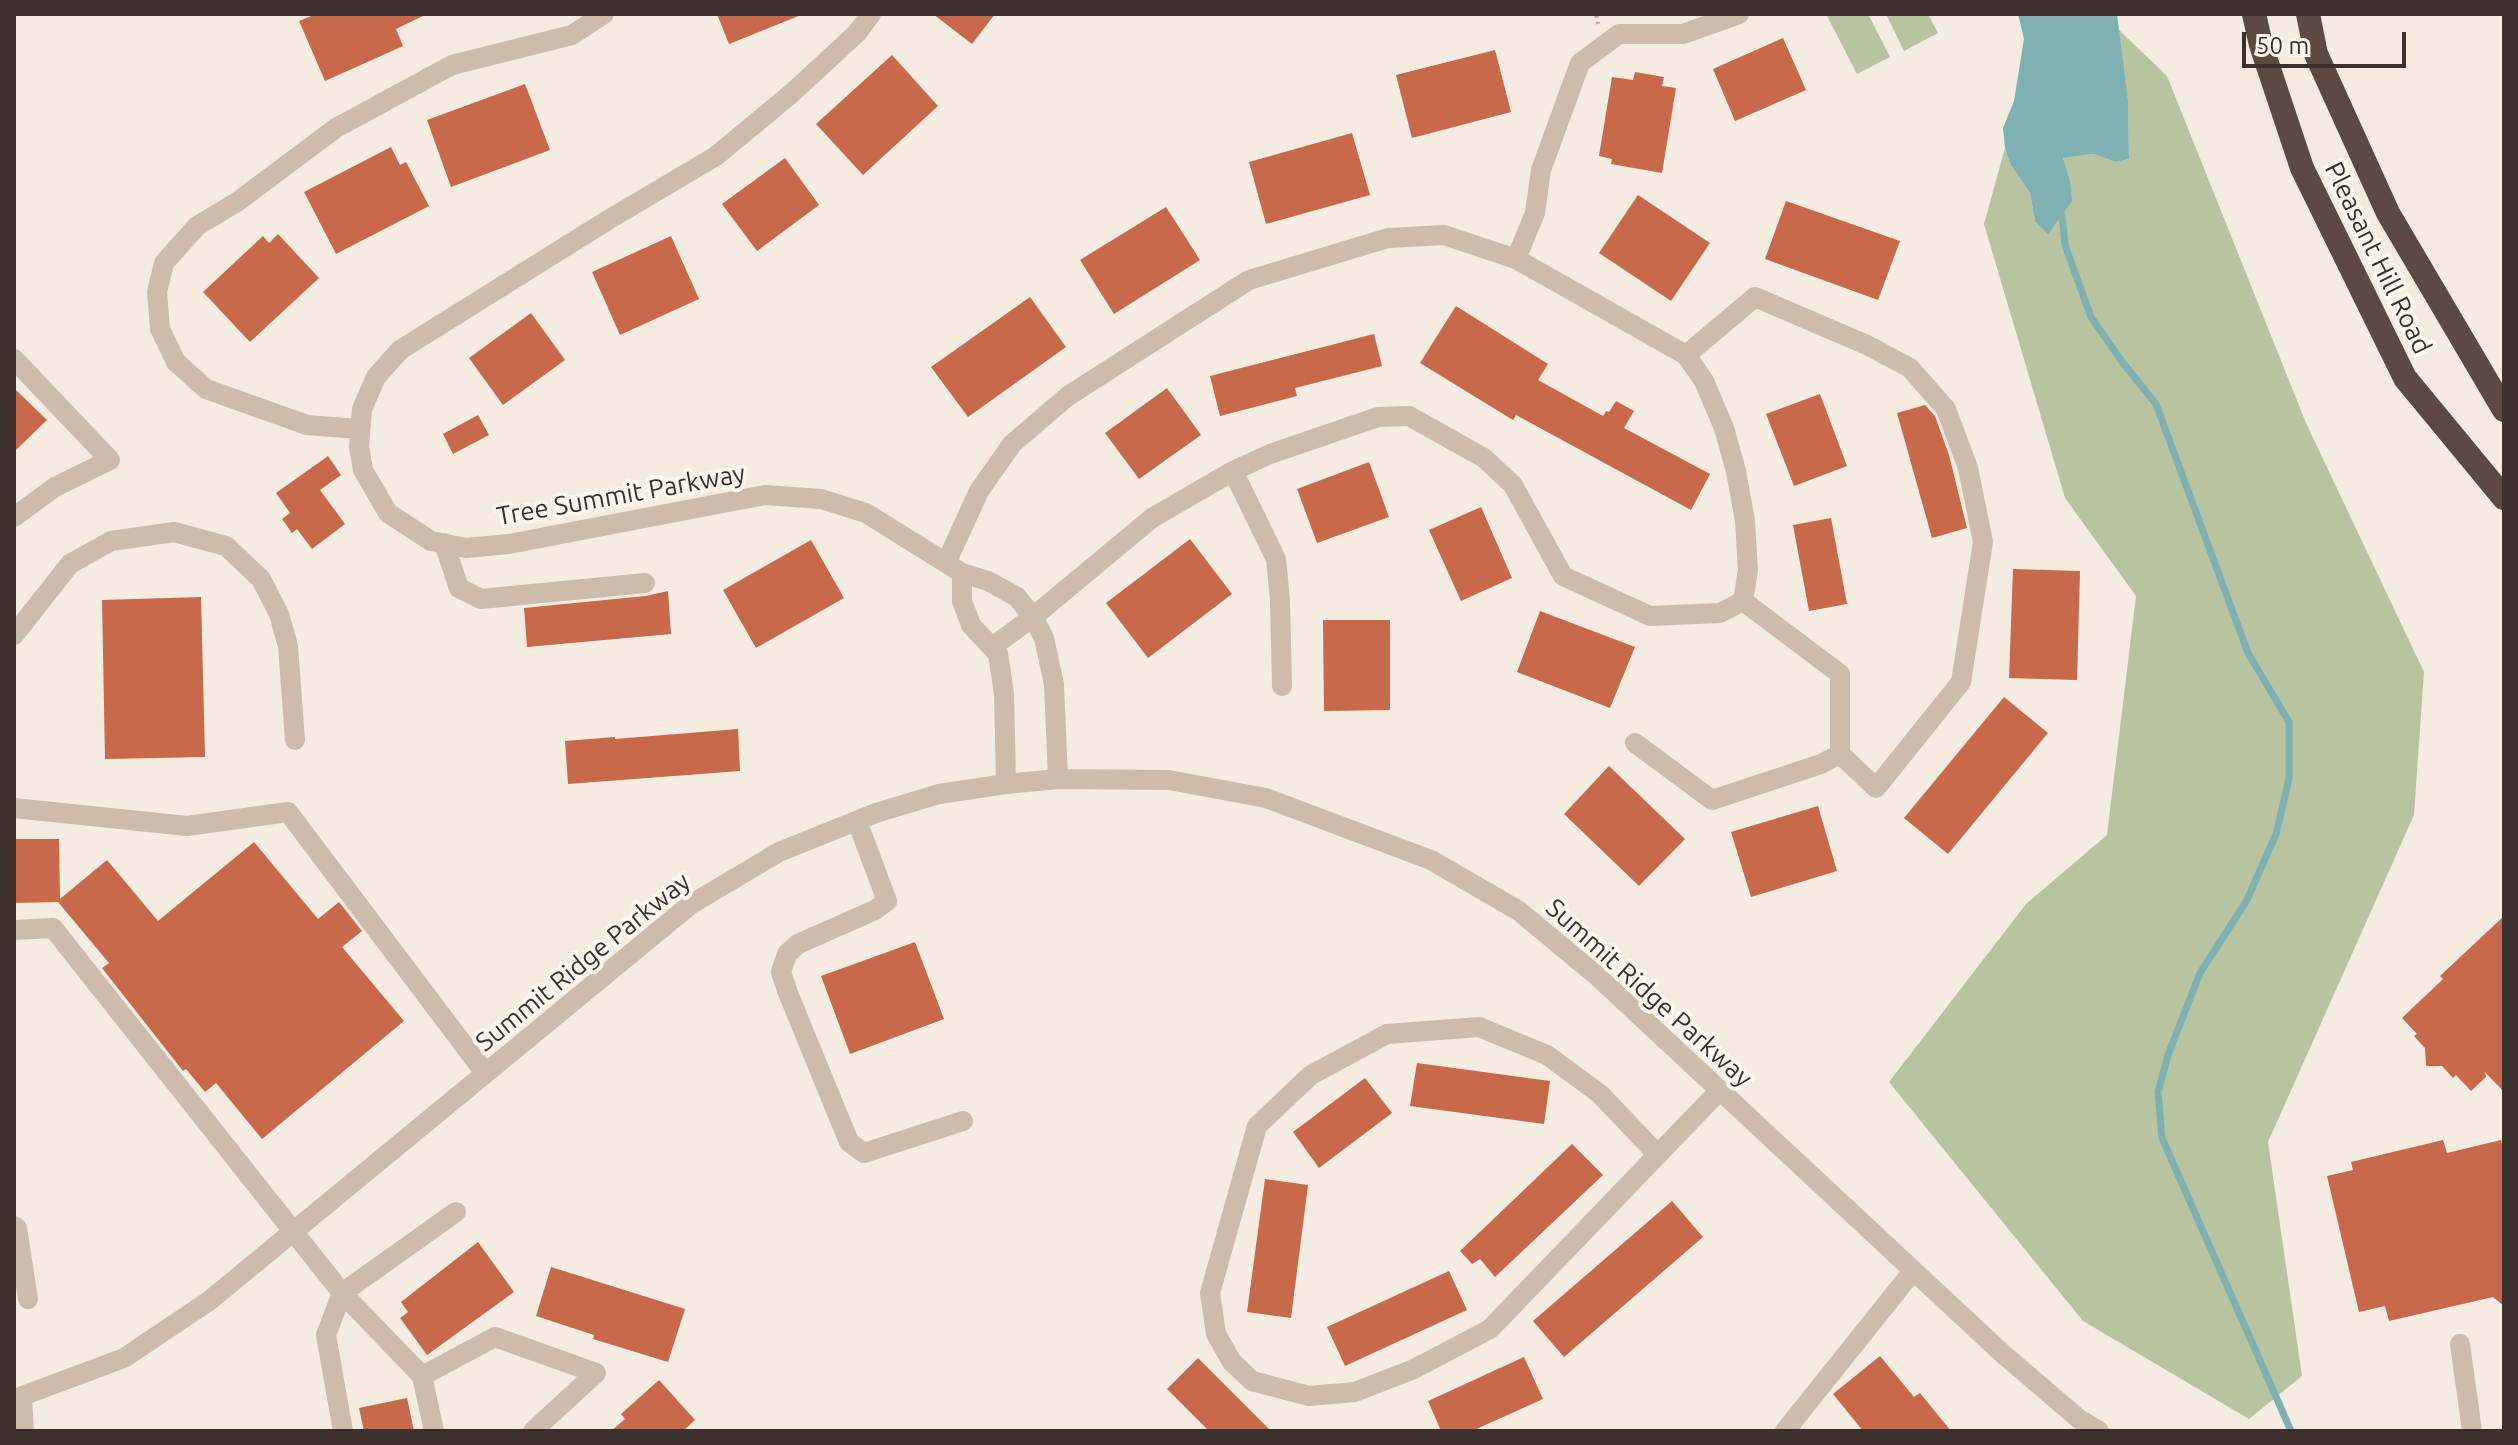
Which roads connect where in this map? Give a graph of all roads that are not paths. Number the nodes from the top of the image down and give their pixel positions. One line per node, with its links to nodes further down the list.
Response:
1 (604, 14): 10 (street)
2 (871, 14): 10 (street, Tree Summit Parkway)
3 (1739, 14): 6 (street)
4 (2254, 14): 12 (highway, Pleasant Hill Road)
5 (2308, 14): 9 (highway, Pleasant Hill Road)
6 (1516, 259): 7 (street); 15 (street)
7 (1686, 355): 17 (street); 24 (street)
8 (14, 359): 13 (street)
9 (2504, 410)
10 (358, 429): 14 (street, Tree Summit Parkway)
11 (1233, 471): 17 (street); 18 (street); 21 (street)
12 (2504, 498)
13 (18, 508)
14 (444, 543): 15 (street, Tree Summit Parkway); 16 (street)
15 (954, 568): 18 (street, Tree Summit Parkway); 20 (street)
16 (645, 583)
17 (1743, 601): 24 (street)
18 (1033, 617): 20 (street); 25 (street, Tree Summit Parkway)
19 (14, 635): 22 (street)
20 (992, 647): 26 (street)
21 (1282, 686)
22 (295, 740)
23 (1635, 743): 24 (street)
24 (1840, 754)
25 (1058, 779): 26 (street, Summit Ridge Parkway); 31 (street, Summit Ridge Parkway)
26 (1006, 784): 28 (street, Summit Ridge Parkway)
27 (14, 808): 30 (street)
28 (857, 821): 30 (street, Summit Ridge Parkway); 32 (street)
29 (14, 930): 36 (street)
30 (485, 1073): 36 (street, Summit Ridge Parkway)
31 (1720, 1090): 33 (street); 37 (street, Summit Ridge Parkway)
32 (963, 1121)
33 (1658, 1155): 33 (street)
34 (456, 1212): 38 (street)
35 (14, 1226): 39 (street)
36 (292, 1232): 38 (street); 42 (street, Summit Ridge Parkway)
37 (1913, 1271): 43 (street); 48 (street, Summit Ridge Parkway)
38 (342, 1293): 41 (street); 45 (street)
39 (28, 1299)
40 (2460, 1344): 49 (street)
41 (422, 1376): 46 (street); 47 (street)
42 (18, 1398): 44 (street)
43 (1797, 1427)
44 (24, 1431)
45 (343, 1431)
46 (434, 1431)
47 (533, 1431)
48 (2099, 1431)
49 (2472, 1431)

